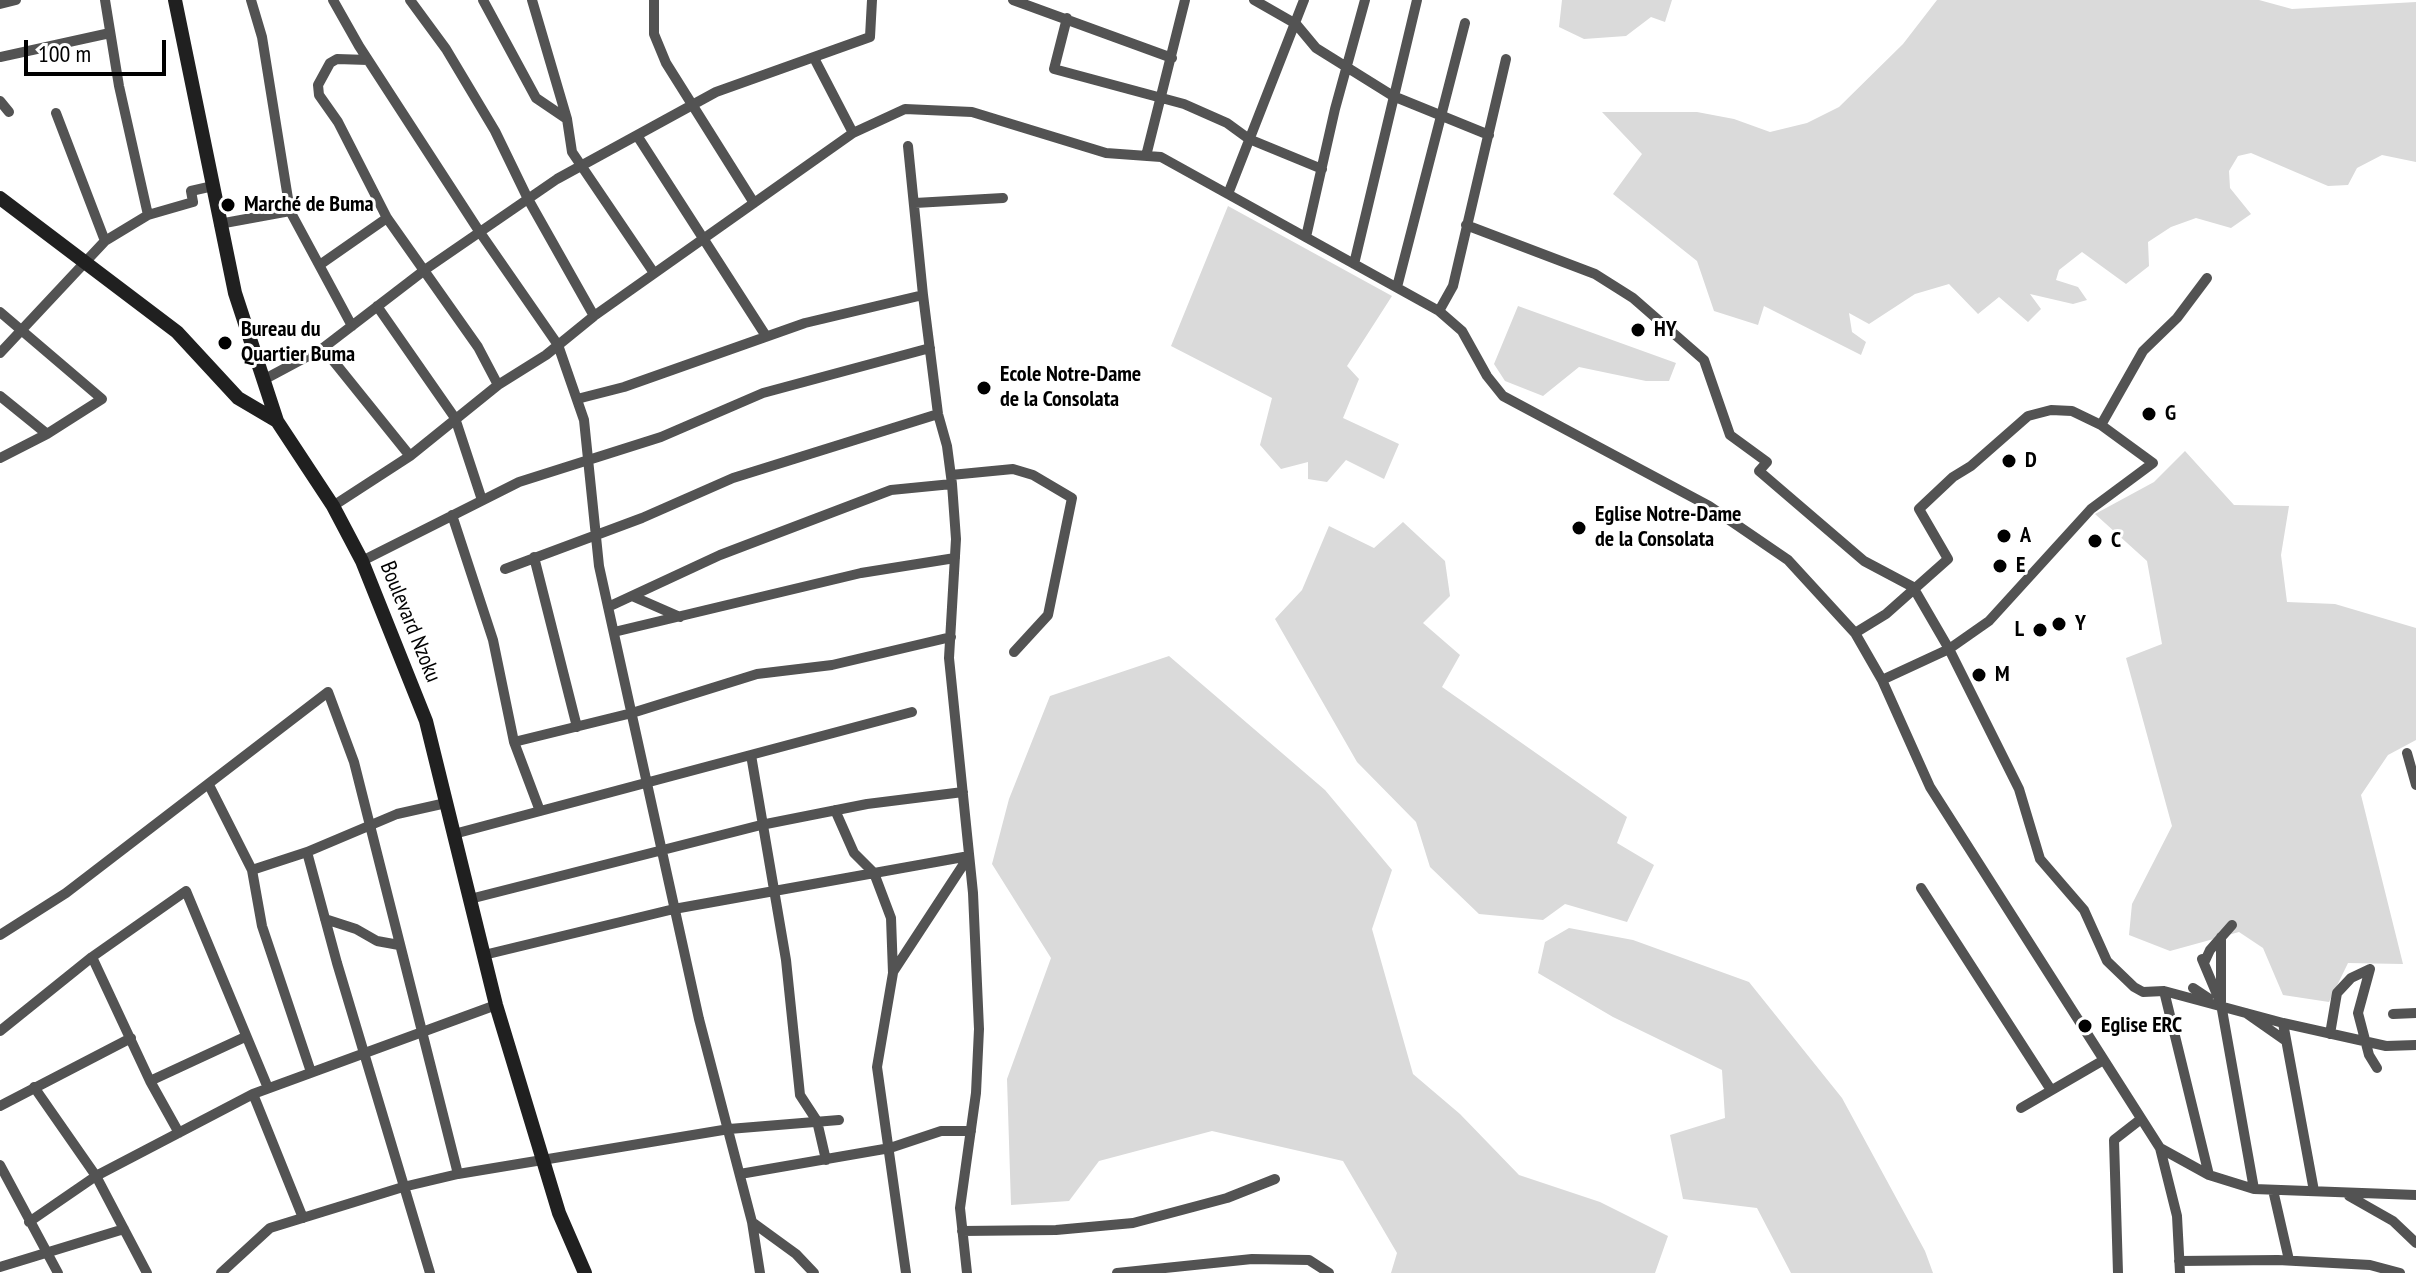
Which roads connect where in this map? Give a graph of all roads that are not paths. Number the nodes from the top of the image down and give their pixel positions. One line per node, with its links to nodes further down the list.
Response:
1 (16, 0): 18 (street)
2 (105, 0): 22 (street)
3 (175, 0): 45 (street, Boulevard Nzoku)
4 (251, 0): 52 (street)
5 (333, 0): 27 (street)
6 (410, 0): 49 (street)
7 (483, 0): 36 (street)
8 (532, 0): 36 (street)
9 (654, 0): 32 (street)
10 (872, 0): 24 (street)
11 (1013, 0): 19 (street)
12 (1172, 0): 17 (street)
13 (1254, 0): 21 (street)
14 (1304, 0): 21 (street)
15 (1365, 0): 28 (street)
16 (1417, 0): 29 (street)
17 (1184, 2): 25 (street)
18 (0, 4)
19 (1067, 18): 25 (street); 30 (street)
20 (1465, 23): 35 (street)
21 (1296, 24): 28 (street); 40 (street)
22 (110, 33): 23 (street); 53 (street)
23 (0, 57)
24 (814, 58): 32 (street); 37 (street)
25 (1172, 58): 30 (street)
26 (1506, 59): 38 (street)
27 (368, 60): 54 (street); 57 (street)
28 (1347, 67): 29 (street); 44 (street)
29 (1393, 96): 35 (street); 63 (street)
30 (1159, 99): 40 (street); 42 (street)
31 (0, 101): 33 (street)
32 (693, 105): 39 (street); 50 (street)
33 (9, 112)
34 (56, 113): 60 (street)
35 (1440, 115): 38 (street); 67 (street)
36 (567, 119): 43 (street)
37 (853, 133): 42 (street); 50 (street)
38 (1489, 135): 56 (street)
39 (638, 137): 43 (street); 59 (street)
40 (1249, 139): 44 (street); 46 (street)
41 (908, 146): 51 (street)
42 (1146, 156): 46 (street)
43 (581, 168): 49 (street); 65 (street)
44 (1322, 169): 58 (street)
45 (213, 186): 53 (street); 55 (street, Boulevard Nzoku)
46 (1228, 194): 58 (street)
47 (0, 198): 61 (street)
48 (1003, 198): 51 (street)
49 (528, 199): 57 (street); 72 (street)
50 (754, 203): 59 (street)
51 (915, 203): 68 (street)
52 (290, 211): 55 (street); 62 (street)
53 (148, 215): 60 (street)
54 (387, 218): 62 (street); 64 (street)
55 (219, 224): 80 (street, Boulevard Nzoku)
56 (1466, 225): 70 (street); 101 (street)
57 (479, 231): 64 (street); 76 (street)
58 (1306, 237): 63 (street)
59 (701, 239): 65 (street); 75 (street)
60 (105, 241): 61 (street)
61 (83, 262): 74 (street); 86 (street)
62 (321, 264): 73 (street)
63 (1354, 264): 67 (street)
64 (426, 269): 69 (street); 81 (street)
65 (654, 273): 72 (street)
66 (2207, 278): 87 (street)
67 (1397, 287): 70 (street)
68 (923, 295): 75 (street); 78 (street)
69 (377, 306): 73 (street); 85 (street)
70 (1439, 311): 106 (street)
71 (0, 312): 74 (street)
72 (594, 316): 76 (street)
73 (352, 326): 77 (street)
74 (20, 329): 79 (street); 88 (street)
75 (766, 336): 83 (street)
76 (558, 345): 81 (street); 83 (street)
77 (323, 348): 80 (street); 89 (street)
78 (930, 348): 84 (street); 91 (street)
79 (0, 353)
80 (265, 379): 86 (street, Boulevard Nzoku)
81 (498, 385): 85 (street)
82 (0, 396): 88 (street)
83 (577, 399): 91 (street)
84 (938, 414): 92 (street); 96 (street)
85 (455, 418): 89 (street); 93 (street)
86 (277, 421): 94 (street, Boulevard Nzoku)
87 (2101, 425): 101 (street); 108 (street)
88 (47, 434): 90 (street)
89 (410, 456): 94 (street)
90 (0, 458)
91 (588, 461): 93 (street); 96 (street)
92 (951, 479): 98 (street); 102 (street); 109 (street)
93 (482, 500): 95 (street)
94 (333, 506): 99 (street, Boulevard Nzoku)
95 (452, 515): 99 (street); 114 (street)
96 (596, 533): 97 (street); 103 (street)
97 (534, 557): 100 (street); 113 (street)
98 (955, 558): 104 (street); 107 (street)
99 (362, 561): 121 (street, Boulevard Nzoku)
100 (505, 569)
101 (1913, 587): 106 (street); 108 (street)
102 (632, 596): 103 (street); 104 (street)
103 (608, 607): 105 (street)
104 (680, 617): 105 (street)
105 (614, 632): 112 (street)
106 (1855, 633): 110 (street)
107 (951, 637): 112 (street); 120 (street)
108 (1949, 649): 110 (street); 147 (street)
109 (1014, 652)
110 (1882, 680): 161 (street)
111 (912, 712): 116 (street)
112 (632, 713): 113 (street); 117 (street)
113 (577, 727): 114 (street)
114 (514, 742): 123 (street)
115 (2407, 753): 119 (street)
116 (751, 755): 117 (street); 124 (street)
117 (647, 782): 123 (street); 127 (street)
118 (209, 785): 125 (street); 130 (street); 138 (street)
119 (2416, 785)
120 (963, 792): 122 (street); 129 (street)
121 (446, 803): 125 (street); 126 (street, Boulevard Nzoku)
122 (835, 810): 124 (street); 131 (street)
123 (540, 811): 126 (street)
124 (761, 825): 127 (street); 133 (street)
125 (369, 826): 128 (street); 140 (street)
126 (454, 834): 134 (street, Boulevard Nzoku)
127 (661, 848): 134 (street); 135 (street)
128 (307, 852): 130 (street); 136 (street)
129 (969, 856): 131 (street); 144 (street); 175 (street)
130 (252, 870): 163 (street)
131 (874, 873): 133 (street); 144 (street)
132 (1921, 888): 167 (street)
133 (773, 891): 135 (street); 173 (street)
134 (470, 899): 142 (street, Boulevard Nzoku)
135 (674, 909): 142 (street); 174 (street)
136 (325, 919): 140 (street); 160 (street)
137 (2232, 925): 139 (street)
138 (0, 935)
139 (2221, 937): 141 (street); 148 (street)
140 (399, 945): 153 (street)
141 (2214, 947): 145 (street); 145 (street)
142 (484, 955): 149 (street, Boulevard Nzoku)
143 (92, 957): 152 (street); 156 (street); 157 (street)
144 (893, 973): 177 (street)
145 (2209, 976): 148 (street)
146 (2193, 988): 148 (street)
147 (2164, 991): 148 (street); 184 (street)
148 (2221, 1004): 154 (street); 188 (street)
149 (496, 1005): 153 (street); 180 (street, Boulevard Nzoku)
150 (2416, 1013): 151 (street)
151 (2393, 1014)
152 (0, 1031)
153 (424, 1032): 160 (street); 182 (street)
154 (2282, 1033): 155 (street); 190 (street)
155 (2330, 1034): 158 (street); 158 (street)
156 (245, 1037): 164 (street); 166 (street)
157 (131, 1038): 164 (street); 165 (street)
158 (2370, 1043): 159 (street); 162 (street)
159 (2416, 1045)
160 (364, 1054): 163 (street); 187 (street)
161 (2102, 1061): 167 (street); 171 (street)
162 (2375, 1067)
163 (311, 1072): 166 (street)
164 (150, 1081): 176 (street)
165 (34, 1087): 169 (street); 185 (street)
166 (268, 1088): 168 (street)
167 (2051, 1090): 170 (street)
168 (253, 1094): 176 (street); 193 (street)
169 (0, 1106)
170 (2021, 1108)
171 (2141, 1119): 178 (street); 214 (street)
172 (839, 1120): 173 (street)
173 (817, 1121): 174 (street); 179 (street)
174 (729, 1129): 180 (street); 183 (street)
175 (971, 1131): 177 (street); 197 (street)
176 (179, 1133): 185 (street)
177 (890, 1148): 179 (street); 210 (street)
178 (2160, 1148): 184 (street); 201 (street)
179 (826, 1160): 183 (street)
180 (543, 1162): 182 (street); 207 (street, Boulevard Nzoku)
181 (0, 1165): 194 (street)
182 (458, 1174): 187 (street)
183 (740, 1174): 195 (street)
184 (2209, 1175): 188 (street)
185 (96, 1176): 194 (street); 196 (street)
186 (1275, 1179): 197 (street)
187 (403, 1187): 193 (street); 206 (street)
188 (2254, 1189): 189 (street)
189 (2273, 1190): 190 (street); 200 (street)
190 (2314, 1191): 191 (street)
191 (2347, 1195): 192 (street); 198 (street)
192 (2416, 1195)
193 (303, 1218): 205 (street)
194 (29, 1222): 199 (street)
195 (752, 1222): 208 (street); 209 (street)
196 (124, 1229): 199 (street); 204 (street)
197 (962, 1231): 211 (street)
198 (2416, 1243)
199 (48, 1252): 202 (street); 203 (street)
200 (2289, 1260): 201 (street); 216 (street)
201 (2179, 1261): 215 (street)
202 (0, 1267)
203 (58, 1273)
204 (147, 1273)
205 (221, 1273)
206 (430, 1273)
207 (585, 1273)
208 (760, 1273)
209 (813, 1273)
210 (906, 1273)
211 (967, 1273)
212 (1117, 1273): 213 (street)
213 (1329, 1273)
214 (2118, 1273)
215 (2180, 1273)
216 (2400, 1273)

